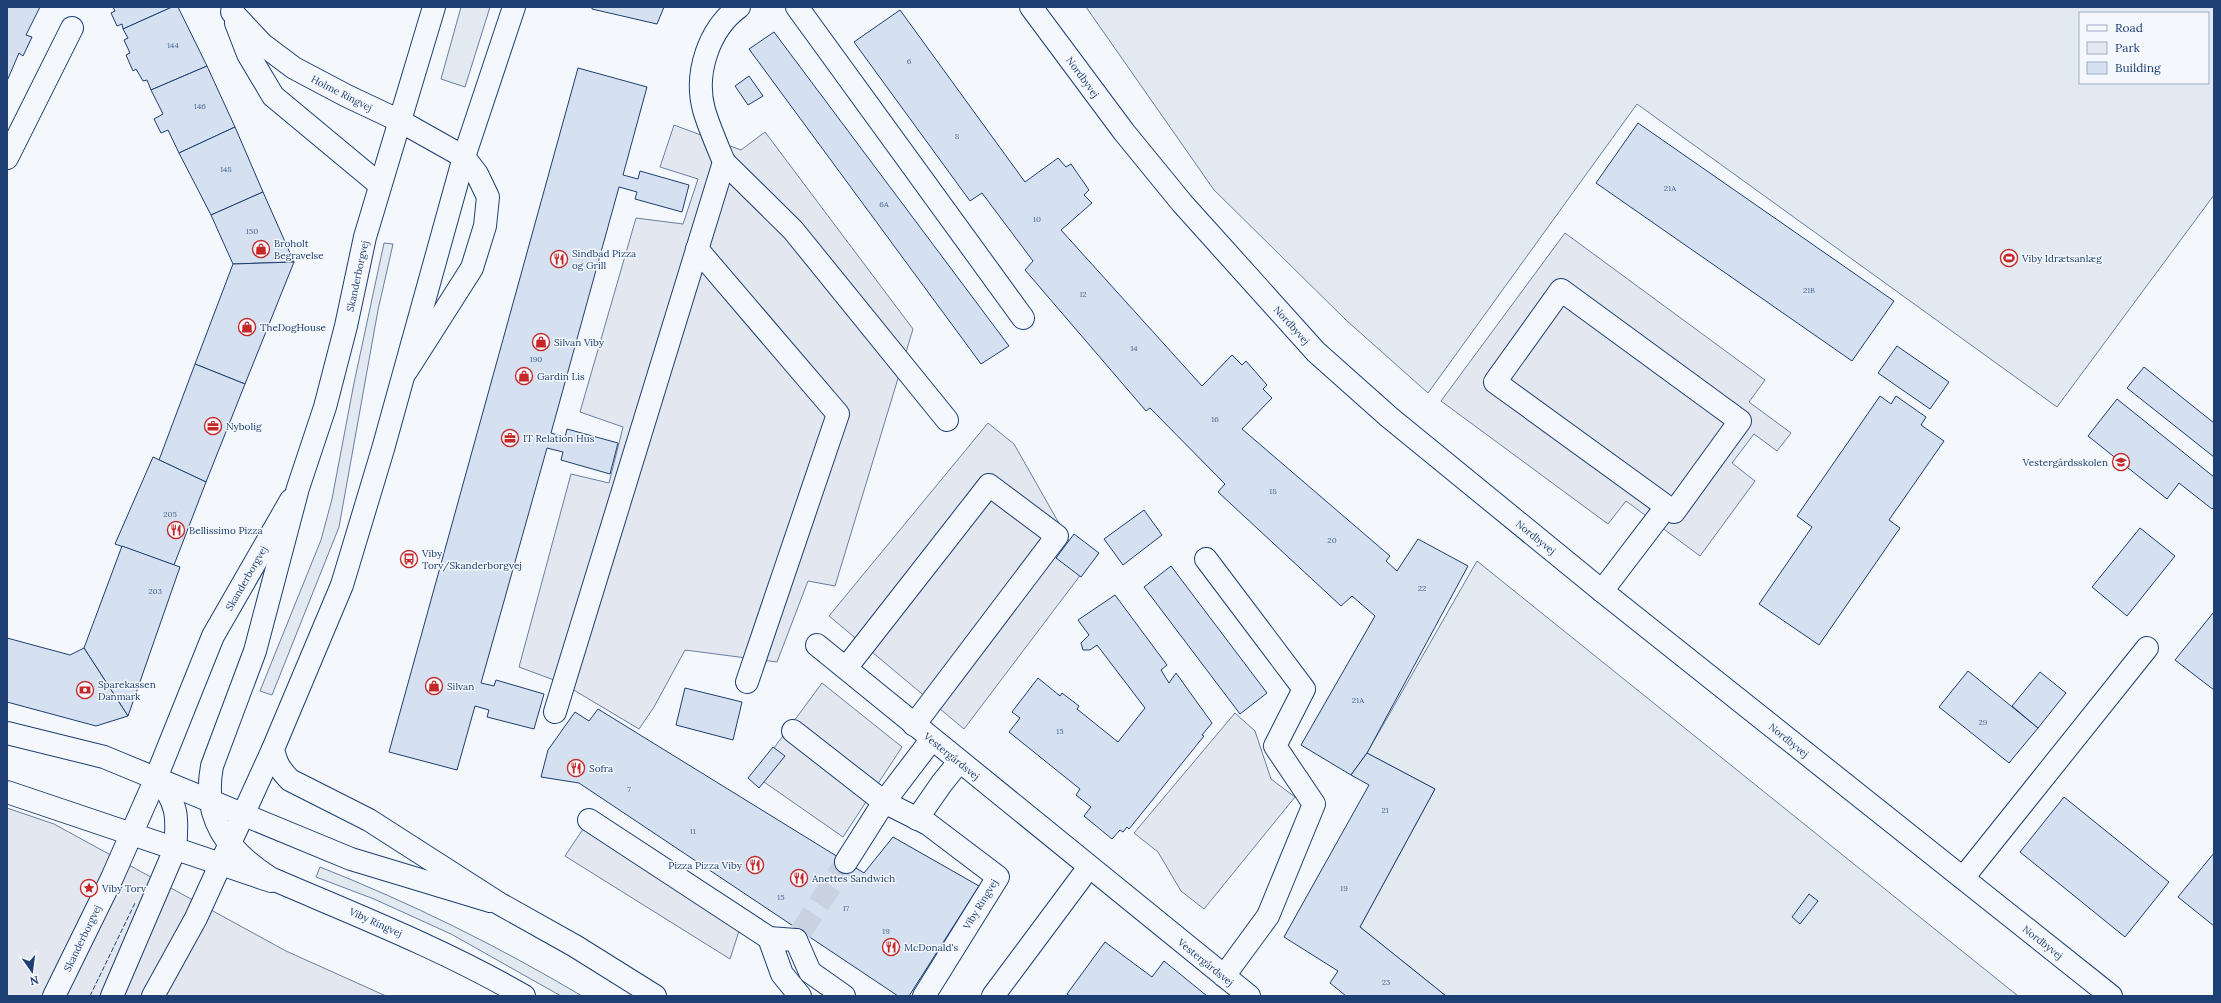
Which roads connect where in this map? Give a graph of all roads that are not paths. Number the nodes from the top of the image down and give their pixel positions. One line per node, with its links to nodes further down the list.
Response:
1 (434, 7): 8 (street, Skanderborgvej)
2 (514, 7): 9 (street)
3 (739, 7): 11 (street)
4 (797, 7): 14 (street)
5 (1031, 7): 20 (street, Nordbyvej)
6 (230, 10): 8 (street, Holme Ringvej); 12 (street, Holme Ringvej)
7 (72, 28): 10 (street)
8 (400, 121): 9 (street, Holme Ringvej); 12 (street, Skanderborgvej)
9 (464, 157): 15 (street); 15 (street)
10 (7, 158)
11 (724, 162): 13 (street); 16 (street)
12 (380, 185): 17 (street, Skanderborgvej)
13 (697, 249): 24 (street); 25 (street)
14 (1022, 318)
15 (403, 377): 30 (street)
16 (947, 420)
17 (298, 488): 32 (street, Skanderborgvej); 34 (street)
18 (1666, 507): 18 (street); 20 (street)
19 (1206, 559): 49 (street)
20 (1602, 590): 45 (street, Nordbyvej)
21 (817, 645): 23 (street, Vestergårdsvej)
22 (2147, 648): 45 (street)
23 (846, 668): 26 (street, Vestergårdsvej); 26 (street)
24 (747, 682)
25 (555, 712)
26 (914, 725): 29 (street, Vestergårdsvej)
27 (793, 731): 35 (street, Viby Ringvej)
28 (7, 733): 32 (street)
29 (932, 739): 31 (street, Vestergårdsvej); 35 (street)
30 (273, 749): 36 (street); 47 (street)
31 (959, 762): 37 (street); 44 (street, Vestergårdsvej)
32 (156, 778): 34 (street); 39 (street, Skanderborgvej); 41 (street)
33 (7, 792): 39 (street)
34 (209, 800): 36 (street); 40 (street)
35 (884, 802): 37 (street, Viby Ringvej); 42 (street)
36 (244, 814): 40 (street); 47 (street)
37 (917, 818): 57 (street, Viby Ringvej)
38 (590, 820): 48 (street)
39 (130, 833): 41 (street); 50 (street, Skanderborgvej)
40 (230, 844): 43 (street); 46 (street)
41 (175, 849): 43 (street); 51 (street)
42 (846, 862)
43 (221, 864): 46 (street, Viby Ringvej); 52 (street)
44 (1088, 867): 49 (street, Vestergårdsvej); 58 (street)
45 (1963, 878): 60 (street, Nordbyvej)
46 (300, 891): 53 (street, Viby Ringvej)
47 (500, 904): 54 (street)
48 (769, 938): 55 (street); 56 (street)
49 (1224, 976): 59 (street, Vestergårdsvej)
50 (54, 996)
51 (112, 996)
52 (153, 996)
53 (524, 996)
54 (655, 996)
55 (800, 996)
56 (844, 996)
57 (924, 996)
58 (993, 996)
59 (1249, 996)
60 (2111, 996)

